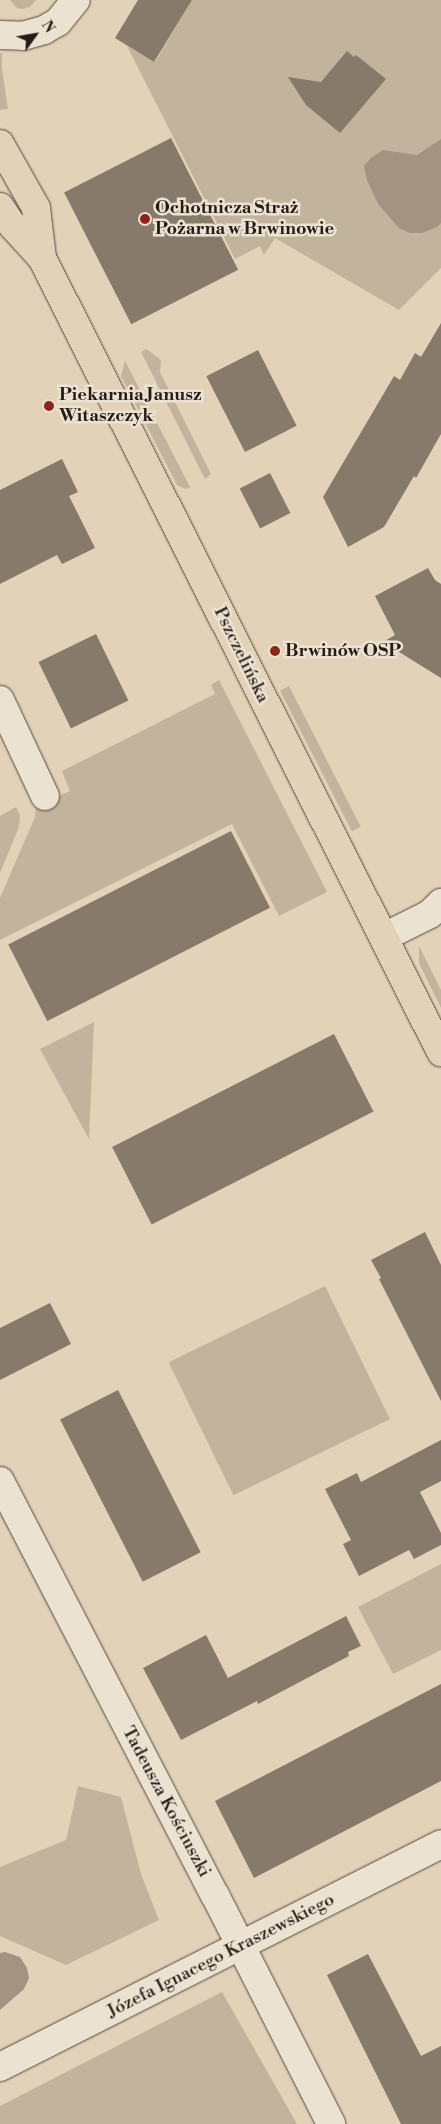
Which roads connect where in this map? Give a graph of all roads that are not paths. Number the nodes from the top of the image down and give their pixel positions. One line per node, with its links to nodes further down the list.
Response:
1 (76, 0): 2 (street)
2 (0, 35)
3 (0, 144): 5 (main road, Pszczelińska)
4 (0, 207): 5 (main road, Pszczelińska)
5 (42, 258): 9 (main road, Pszczelińska)
6 (0, 700): 7 (street)
7 (45, 796)
8 (441, 903): 9 (street)
9 (384, 937): 10 (main road, Pszczelińska)
10 (441, 1052)
11 (0, 1481): 13 (street, Tadeusza Kościuszki)
12 (441, 1844): 13 (street, Józefa Ignacego Kraszewskiego)
13 (241, 1946): 14 (street, Józefa Ignacego Kraszewskiego); 15 (street, Tadeusza Kościuszki)
14 (0, 2067)
15 (331, 2124)

